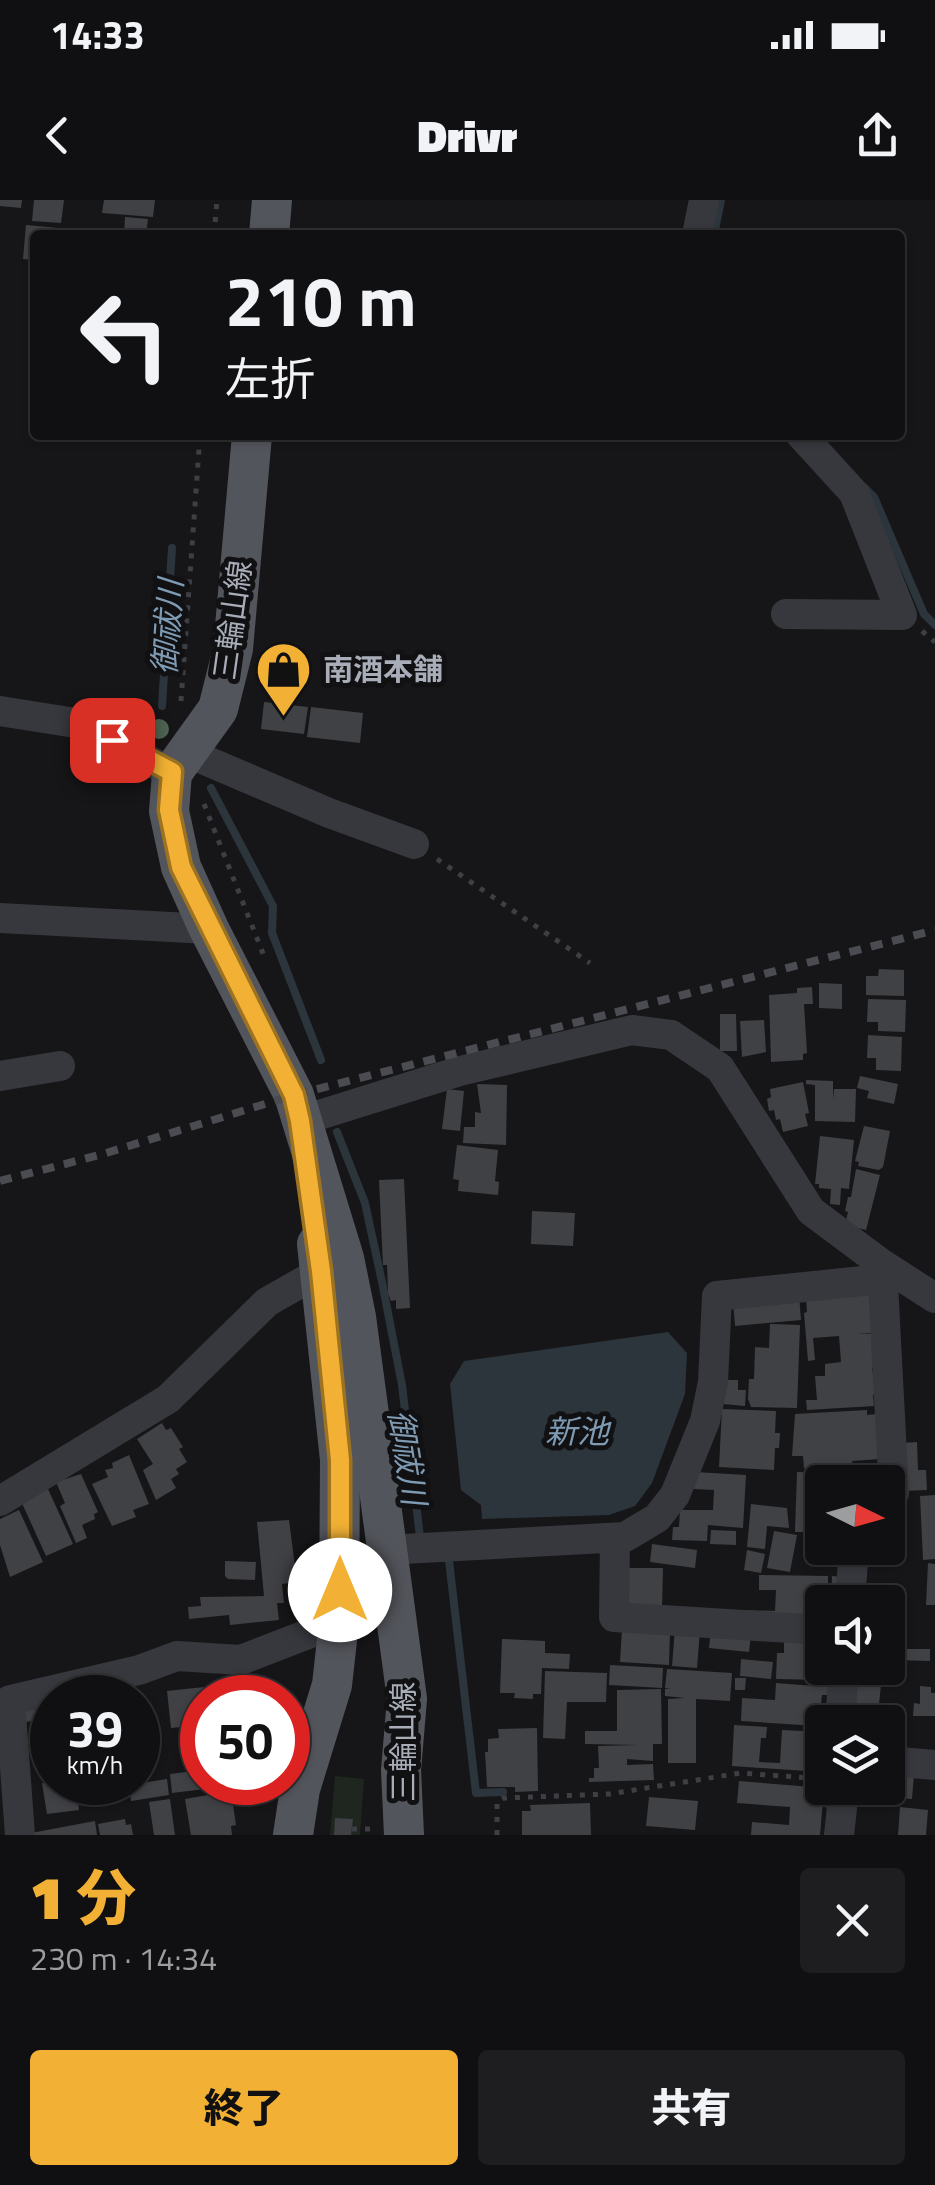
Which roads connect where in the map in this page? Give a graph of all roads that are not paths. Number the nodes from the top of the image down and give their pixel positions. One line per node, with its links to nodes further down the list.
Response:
1 (272, 200): 3 (main road)
2 (704, 200): 4 (street)
3 (269, 230)
4 (698, 230)
5 (252, 440): 9 (main road, 三輪山線)
6 (806, 440): 7 (street)
7 (786, 614)
8 (0, 710): 9 (street)
9 (179, 762): 10 (street); 12 (main road, 三輪山線)
10 (414, 844)
11 (0, 918): 12 (street)
12 (209, 928): 15 (main road, 三輪山線)
13 (60, 1066): 14 (street)
14 (0, 1076)
15 (300, 1121): 16 (main road, 三輪山線); 17 (street)
16 (332, 1265): 20 (street); 22 (main road, 三輪山線); 23 (main road, 三輪山線)
17 (882, 1272): 18 (street); 19 (street); 21 (street)
18 (935, 1298)
19 (892, 1465)
20 (0, 1501)
21 (615, 1539): 22 (street); 24 (street)
22 (385, 1550): 31 (main road, 三輪山線)
23 (339, 1622): 25 (street); 30 (main road, 三輪山線)
24 (805, 1629)
25 (5, 1720): 29 (street)
26 (905, 1762): 27 (street)
27 (935, 1765)
28 (841, 1805): 32 (street)
29 (20, 1835)
30 (293, 1835)
31 (404, 1835)
32 (839, 1835)

